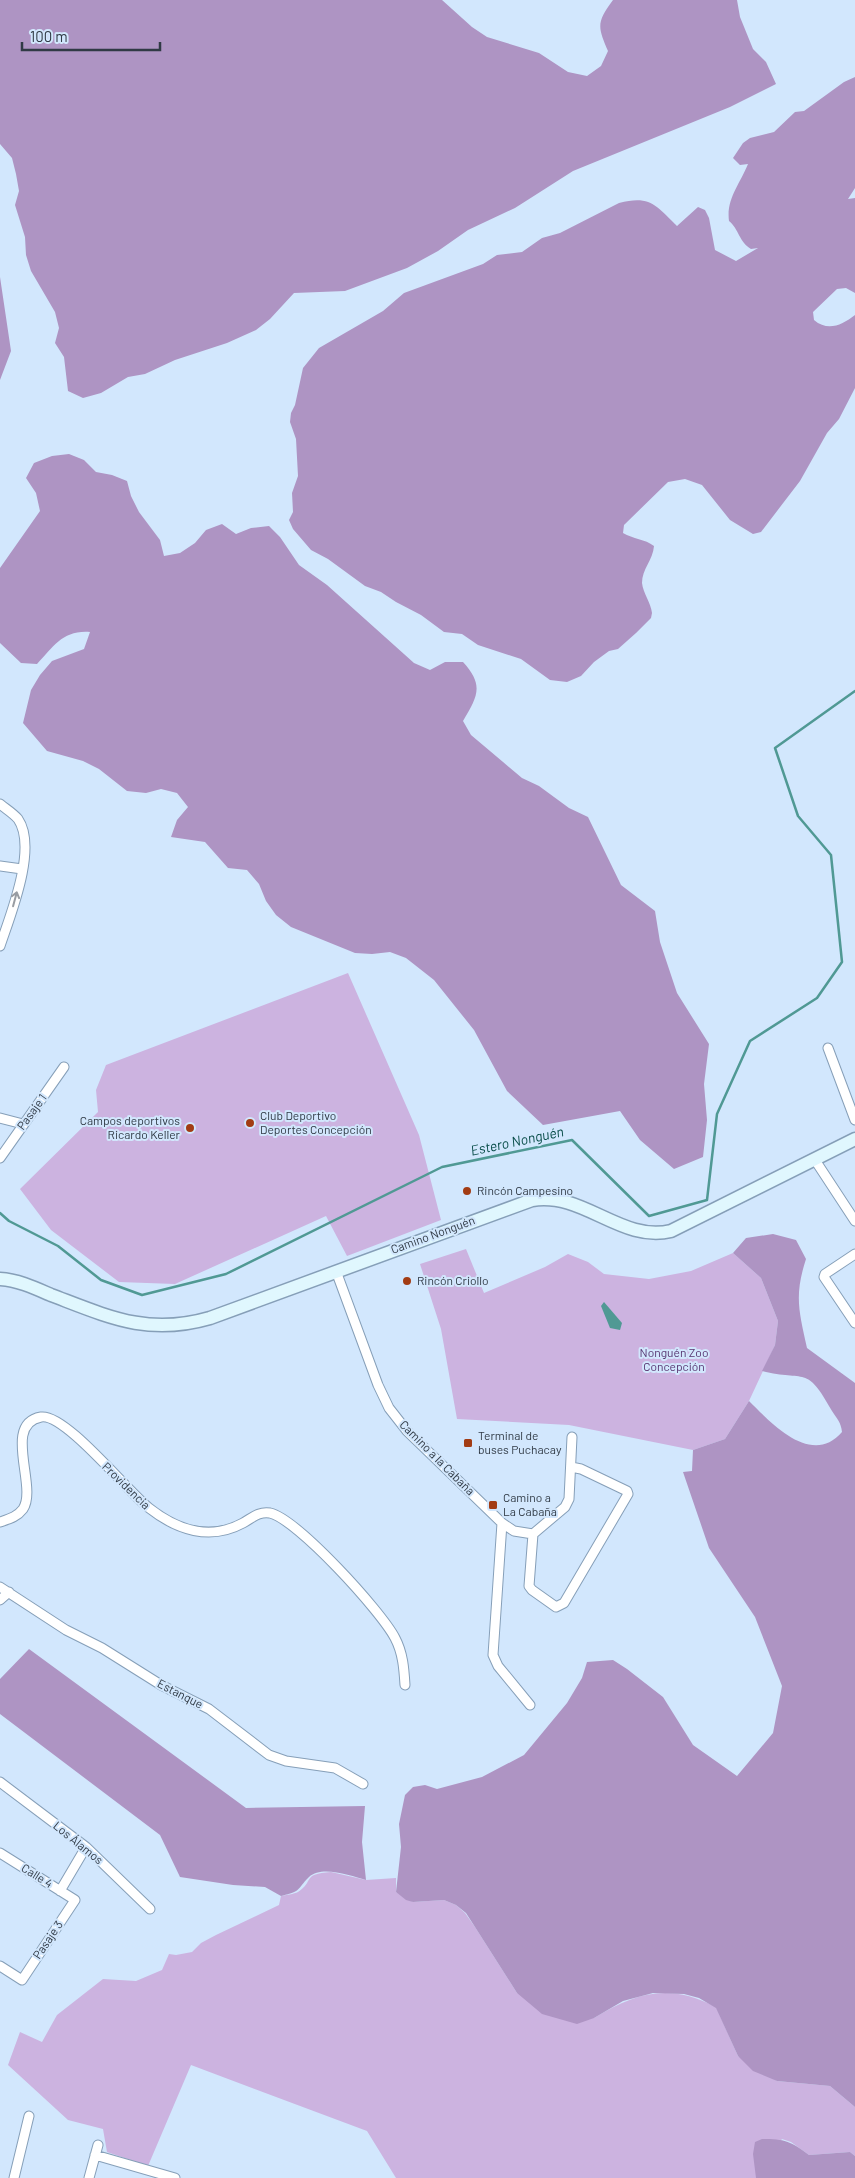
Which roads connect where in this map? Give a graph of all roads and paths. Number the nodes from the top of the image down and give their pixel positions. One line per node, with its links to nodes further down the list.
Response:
1 (0, 804): 3 (street)
2 (0, 866): 3 (street)
3 (22, 869): 4 (street, one-way to 3)
4 (0, 946)
5 (828, 1048): 8 (street)
6 (64, 1067): 9 (street, Pasaje 1)
7 (0, 1118): 9 (street)
8 (855, 1120)
9 (23, 1124): 11 (street, Pasaje 1)
10 (855, 1139): 12 (main road, Camino Nonguén)
11 (0, 1158)
12 (815, 1160): 13 (street); 15 (main road, Camino Nonguén)
13 (855, 1221)
14 (855, 1254): 17 (street)
15 (336, 1271): 16 (main road, Camino Nonguén); 21 (street, Camino a la Cabaña)
16 (0, 1279)
17 (855, 1323)
18 (572, 1437): 19 (street)
19 (571, 1467): 22 (street); 22 (street)
20 (0, 1522): 26 (street, Providencia)
21 (502, 1523): 22 (street, Camino a la Cabaña); 27 (street)
22 (533, 1534)
23 (0, 1587): 24 (street, Estanque)
24 (8, 1592): 25 (street); 29 (street, Estanque)
25 (0, 1600)
26 (405, 1685)
27 (530, 1705)
28 (0, 1782): 30 (street, Los Álamos)
29 (363, 1784)
30 (86, 1847): 32 (street); 34 (street, Los Álamos)
31 (0, 1853): 32 (street, Calle 4)
32 (60, 1891): 33 (street, Calle 4)
33 (75, 1900): 35 (street, Pasaje 3)
34 (150, 1909)
35 (0, 1966)
36 (29, 2116): 39 (street)
37 (98, 2145): 38 (street)
38 (95, 2155): 40 (street); 41 (street)
39 (14, 2178)
40 (89, 2178)
41 (175, 2178)

